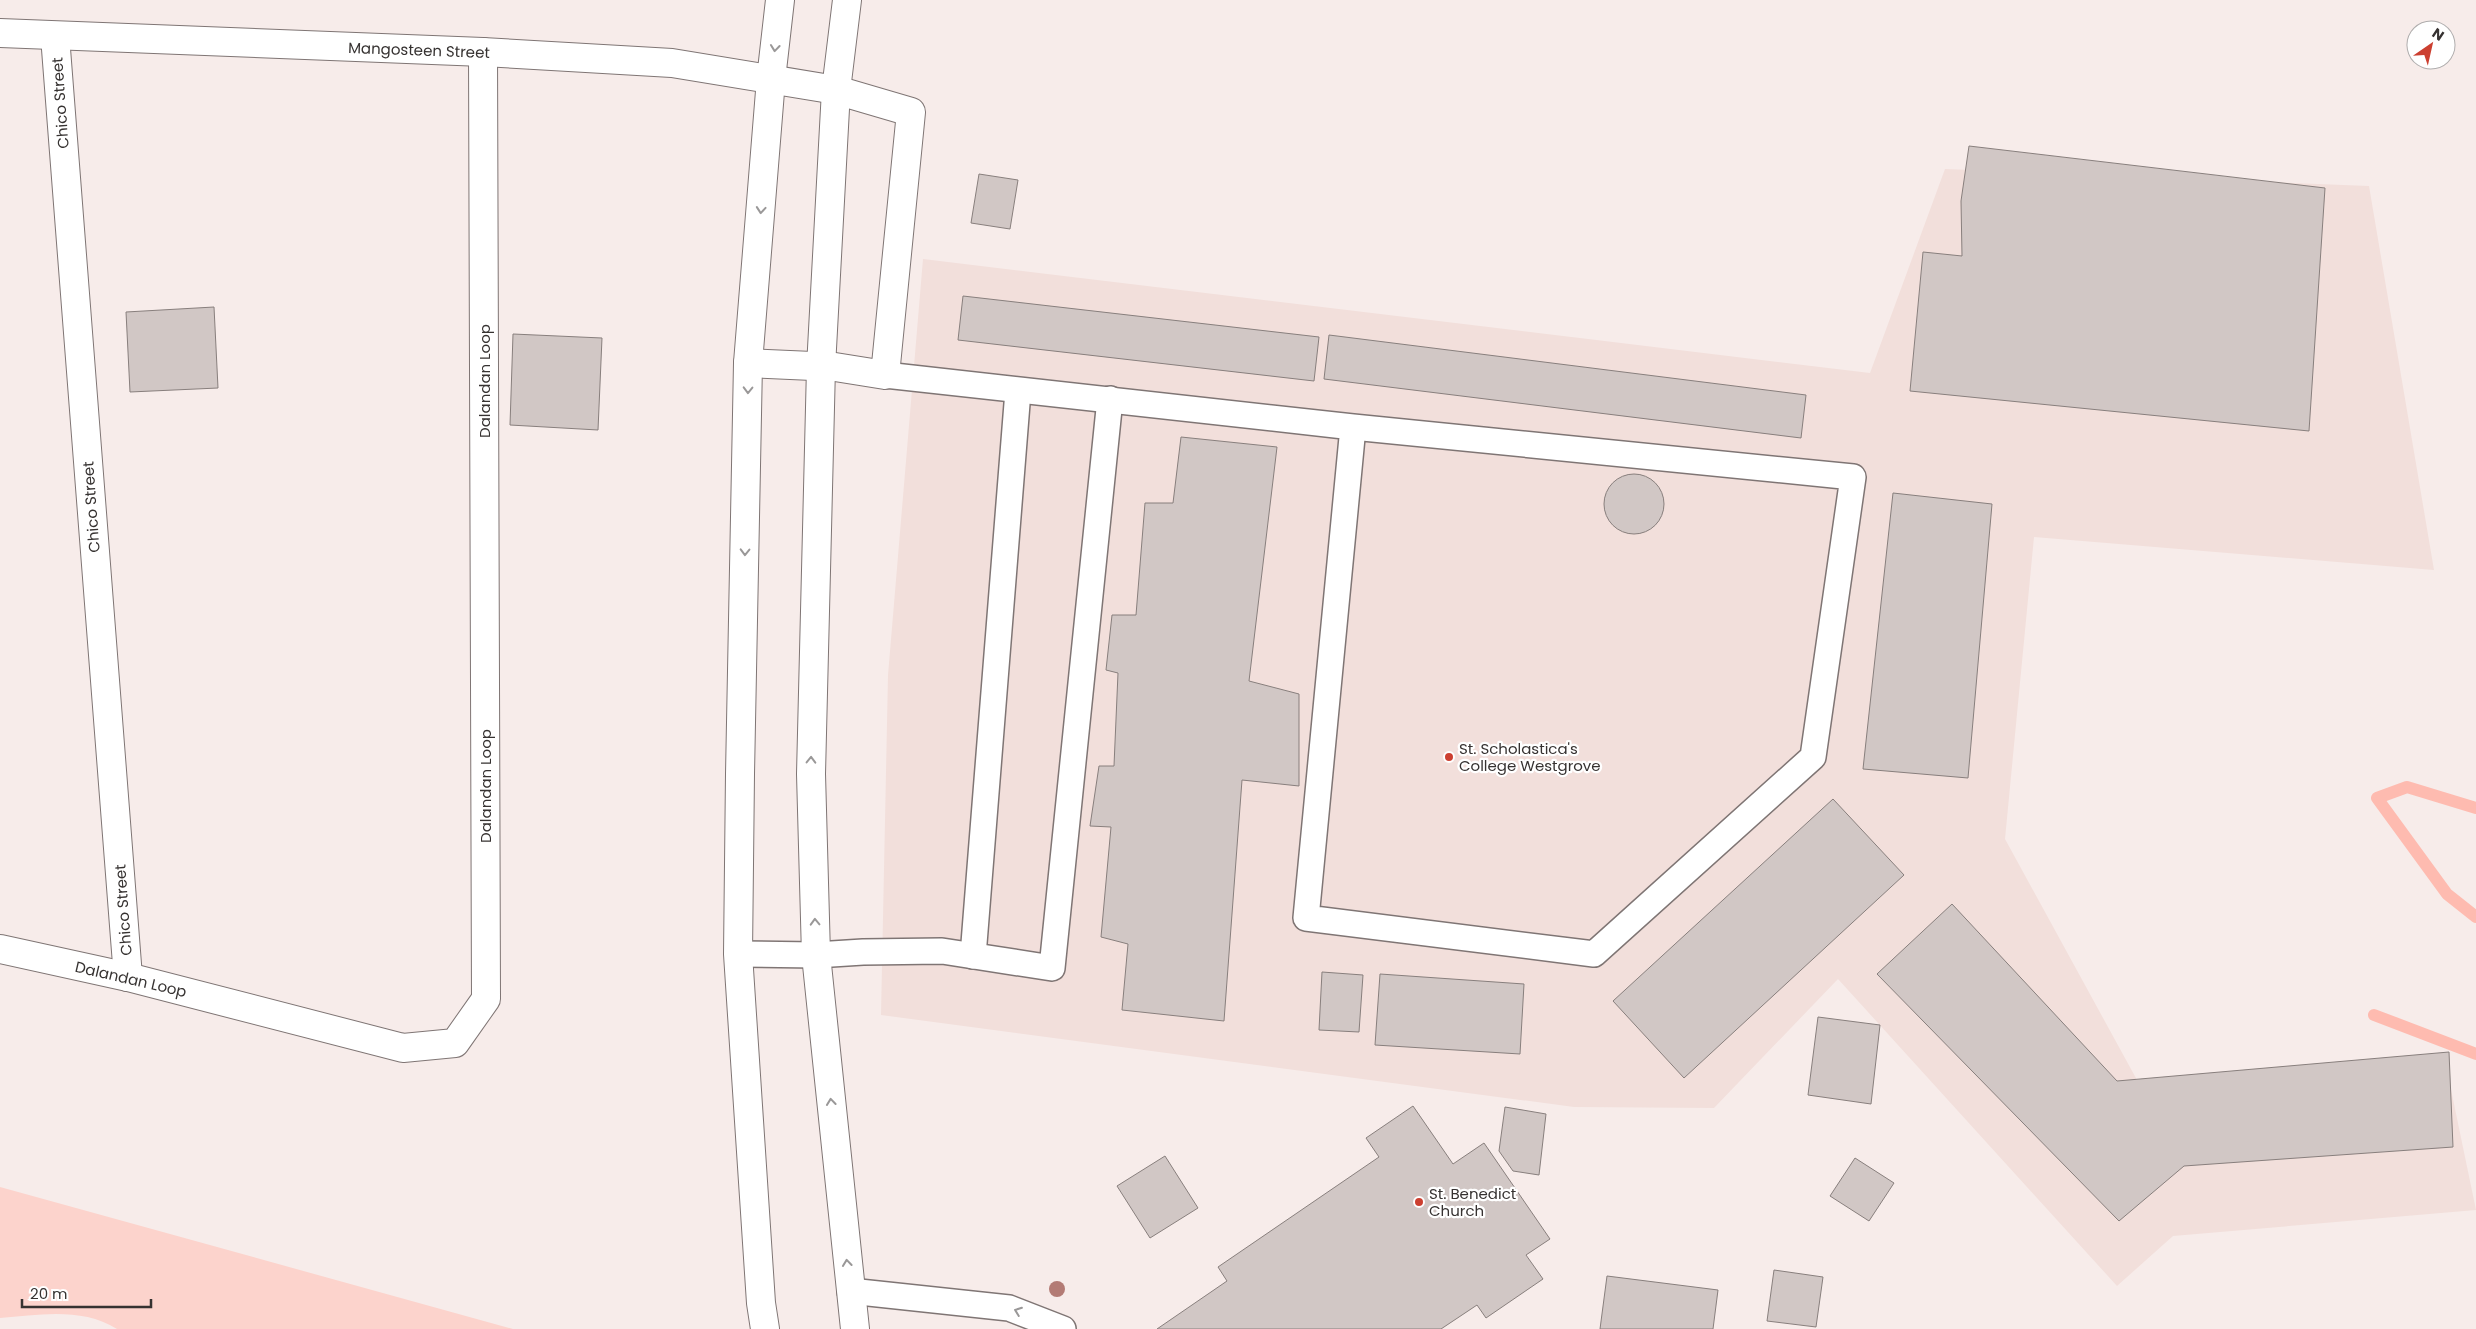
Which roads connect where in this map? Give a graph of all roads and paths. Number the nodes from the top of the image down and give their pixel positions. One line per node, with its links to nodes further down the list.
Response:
1 (780, 0): 6 (street, one-way to 6)
2 (846, 0): 7 (street)
3 (0, 33): 4 (street, Mangosteen Street)
4 (55, 36): 5 (street, Mangosteen Street); 18 (street, Chico Street)
5 (483, 52): 6 (street, Mangosteen Street); 18 (street, Dalandan Loop)
6 (771, 79): 7 (street, Mangosteen Street); 8 (street, one-way to 8)
7 (836, 90): 9 (street); 10 (street, Mangosteen Street)
8 (748, 363): 9 (street); 15 (street, one-way to 15)
9 (821, 367): 10 (street); 16 (street, one-way to 9)
10 (885, 375): 11 (lane)
11 (1018, 391): 12 (lane); 17 (lane)
12 (1110, 399): 13 (lane); 17 (lane)
13 (1353, 427): 13 (lane)
14 (0, 949): 18 (street, Dalandan Loop)
15 (738, 954): 16 (lane); 20 (street)
16 (816, 955): 17 (lane); 19 (street, one-way to 16)
17 (973, 956)
18 (128, 977)
19 (850, 1292): 21 (street); 22 (lane, one-way to 19)
20 (765, 1329)
21 (855, 1329)
22 (1063, 1329)

